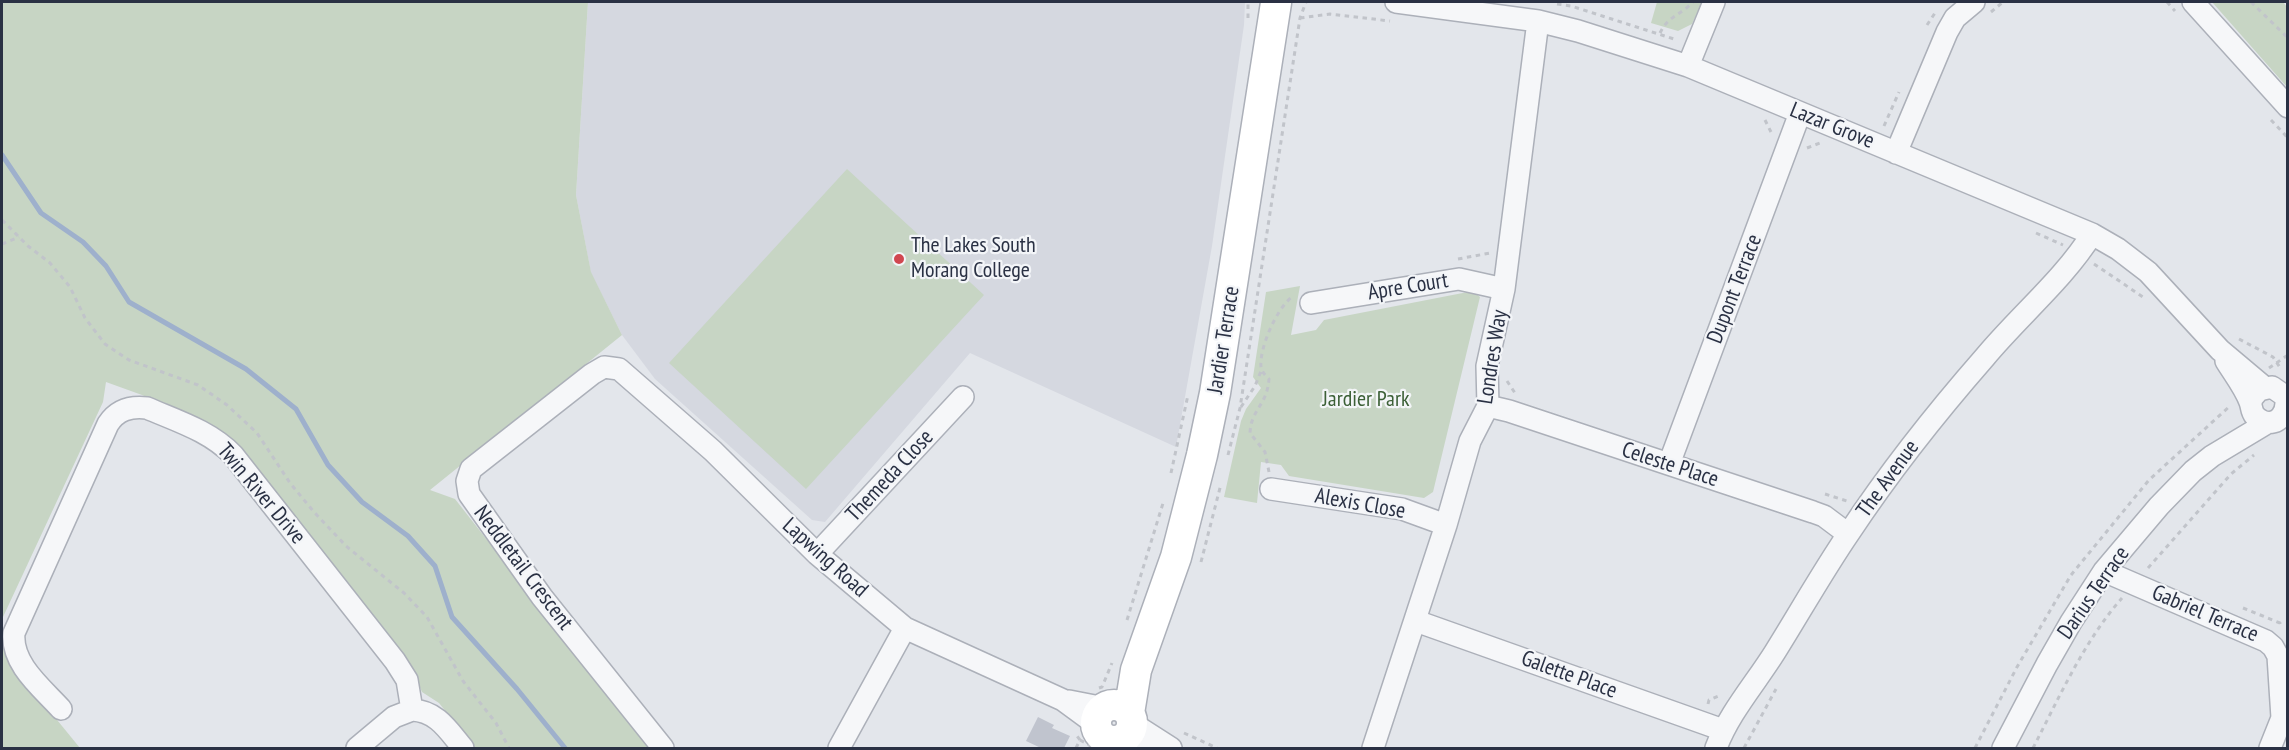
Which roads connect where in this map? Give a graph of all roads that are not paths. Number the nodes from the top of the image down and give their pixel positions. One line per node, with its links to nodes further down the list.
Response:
1 (1396, 2): 6 (street, Lazar Grove)
2 (1714, 2): 7 (street)
3 (2193, 2): 8 (street)
4 (1276, 5): 33 (street, Jardier Terrace)
5 (1982, 8): 10 (street)
6 (1538, 21): 7 (street, Lazar Grove); 12 (street, Londres Way)
7 (1688, 66): 9 (street, Lazar Grove)
8 (2288, 107)
9 (1800, 113): 10 (street, Lazar Grove); 23 (street, Dupont Terrace)
10 (1896, 153): 11 (street, Lazar Grove)
11 (2092, 234): 14 (street, Lazar Grove); 26 (street, The Avenue)
12 (1504, 289): 13 (street, Apre Court); 18 (street, Londres Way)
13 (1311, 303)
14 (2220, 350): 16 (street, Lazar Grove); 20 (street, Lazar Grove)
15 (619, 369): 27 (street, Lapwing Road); 38 (street, Neddletail Crescent)
16 (2275, 384): 19 (street); 20 (street)
17 (963, 397): 27 (street, Themeda Close)
18 (1488, 406): 23 (street, Celeste Place); 25 (street, Londres Way)
19 (2287, 406): 21 (street)
20 (2248, 410): 21 (street); 22 (street, Darius Terrace)
21 (2267, 423): 22 (street, Darius Terrace)
22 (2212, 456): 28 (street, Darius Terrace)
23 (1669, 464): 26 (street, Celeste Place)
24 (1271, 489): 25 (street, Alexis Close)
25 (1446, 525): 29 (street, Londres Way)
26 (1848, 534): 34 (street, The Avenue)
27 (818, 554): 30 (street, Lapwing Road)
28 (2104, 571): 41 (street, Darius Terrace); 42 (street, Gabriel Terrace)
29 (1416, 621): 34 (street, Galette Place); 40 (street, Londres Way)
30 (905, 628): 33 (street, Lapwing Road); 39 (street)
31 (61, 709): 32 (street, Twin River Drive)
32 (412, 710): 36 (street); 37 (street)
33 (1103, 729): 35 (street)
34 (1720, 739)
35 (1173, 742)
36 (357, 748)
37 (463, 748)
38 (663, 748)
39 (840, 748)
40 (1374, 748)
41 (2002, 748)
42 (2270, 748)

